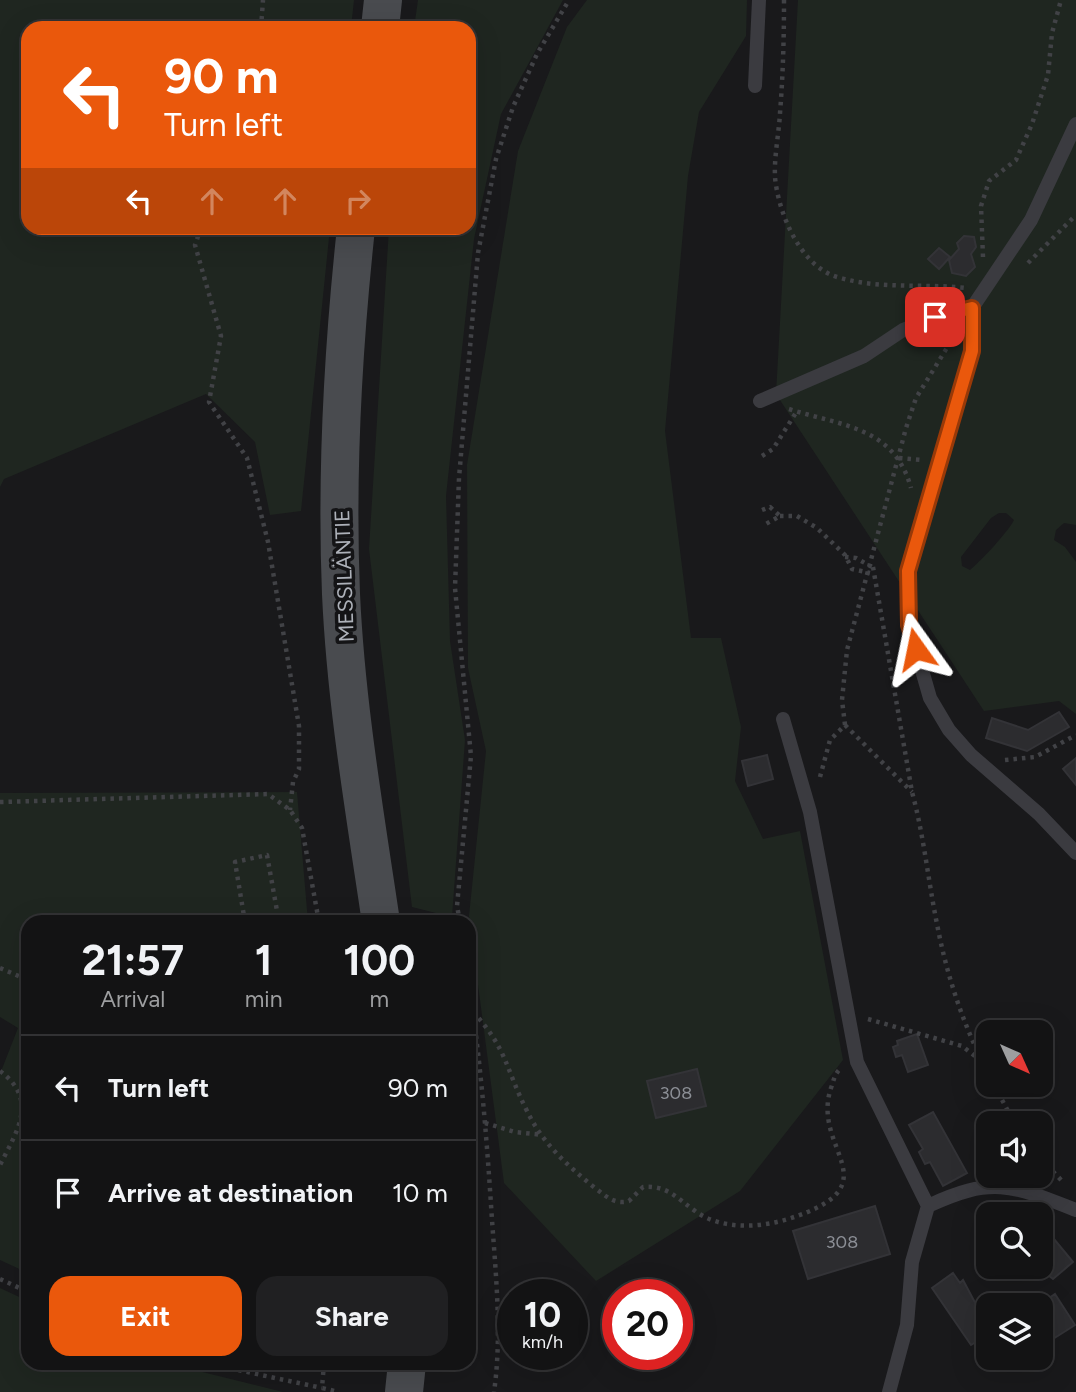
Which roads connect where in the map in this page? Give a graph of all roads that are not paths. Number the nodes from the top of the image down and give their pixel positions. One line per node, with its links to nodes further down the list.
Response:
1 (383, 0): 3 (street)
2 (759, 0): 4 (lane)
3 (381, 21)
4 (755, 86)
5 (1076, 124): 7 (lane)
6 (354, 235): 11 (street, MESSILÄNTIE)
7 (972, 308): 8 (lane); 10 (lane)
8 (764, 400)
9 (783, 719): 12 (lane)
10 (1076, 853)
11 (380, 915)
12 (928, 1206): 13 (lane); 16 (lane)
13 (1076, 1210)
14 (406, 1370): 15 (street)
15 (404, 1392)
16 (889, 1392)

